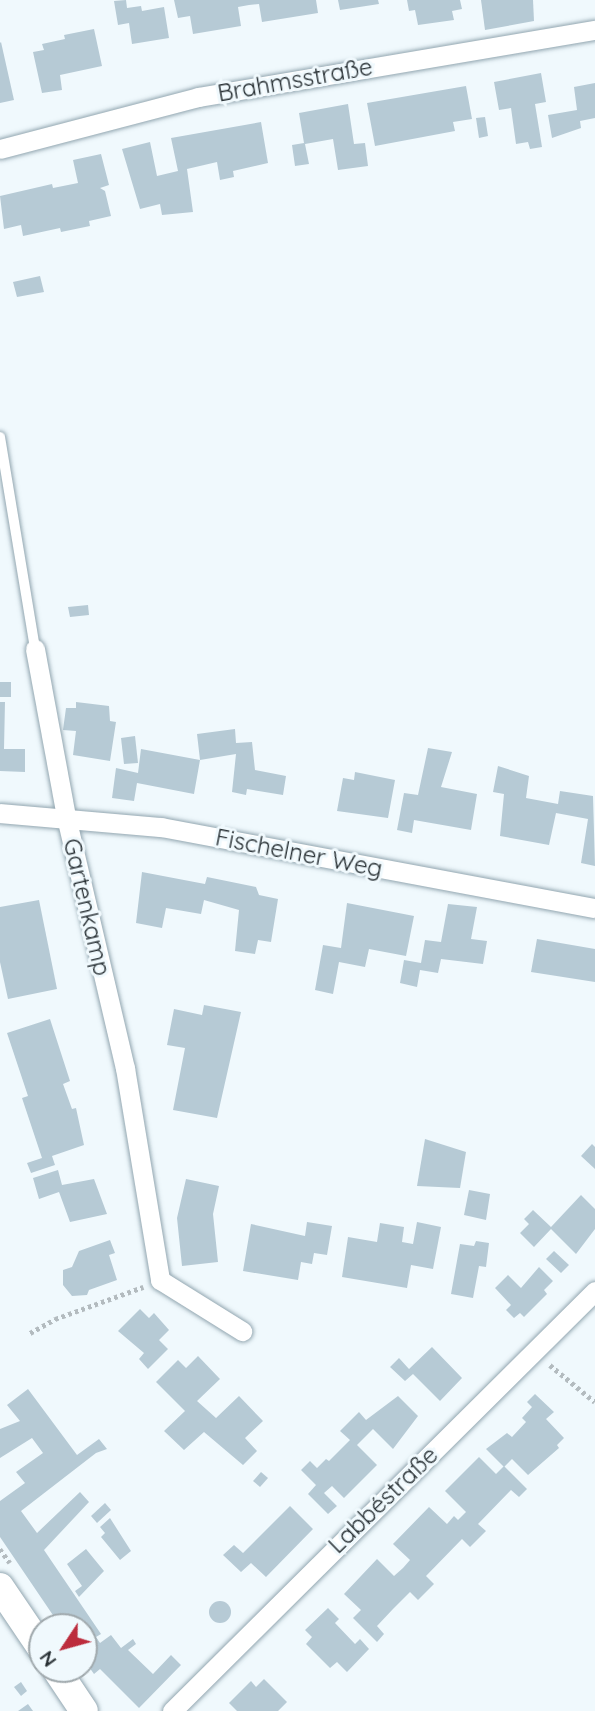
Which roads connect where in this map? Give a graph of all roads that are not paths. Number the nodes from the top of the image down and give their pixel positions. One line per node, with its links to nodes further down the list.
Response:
1 (595, 30): 2 (street, Brahmsstraße)
2 (0, 149)
3 (0, 437): 4 (lane, Gartenkamp)
4 (35, 649): 6 (street, Gartenkamp)
5 (0, 813): 6 (street, Fischelner Weg)
6 (67, 821): 7 (street, Fischelner Weg); 9 (street, Gartenkamp)
7 (595, 908)
8 (595, 1292): 14 (street, Labbéstraße)
9 (242, 1331)
10 (0, 1587): 11 (main road)
11 (28, 1628)
12 (65, 1683): 13 (main road)
13 (84, 1711)
14 (172, 1711)

